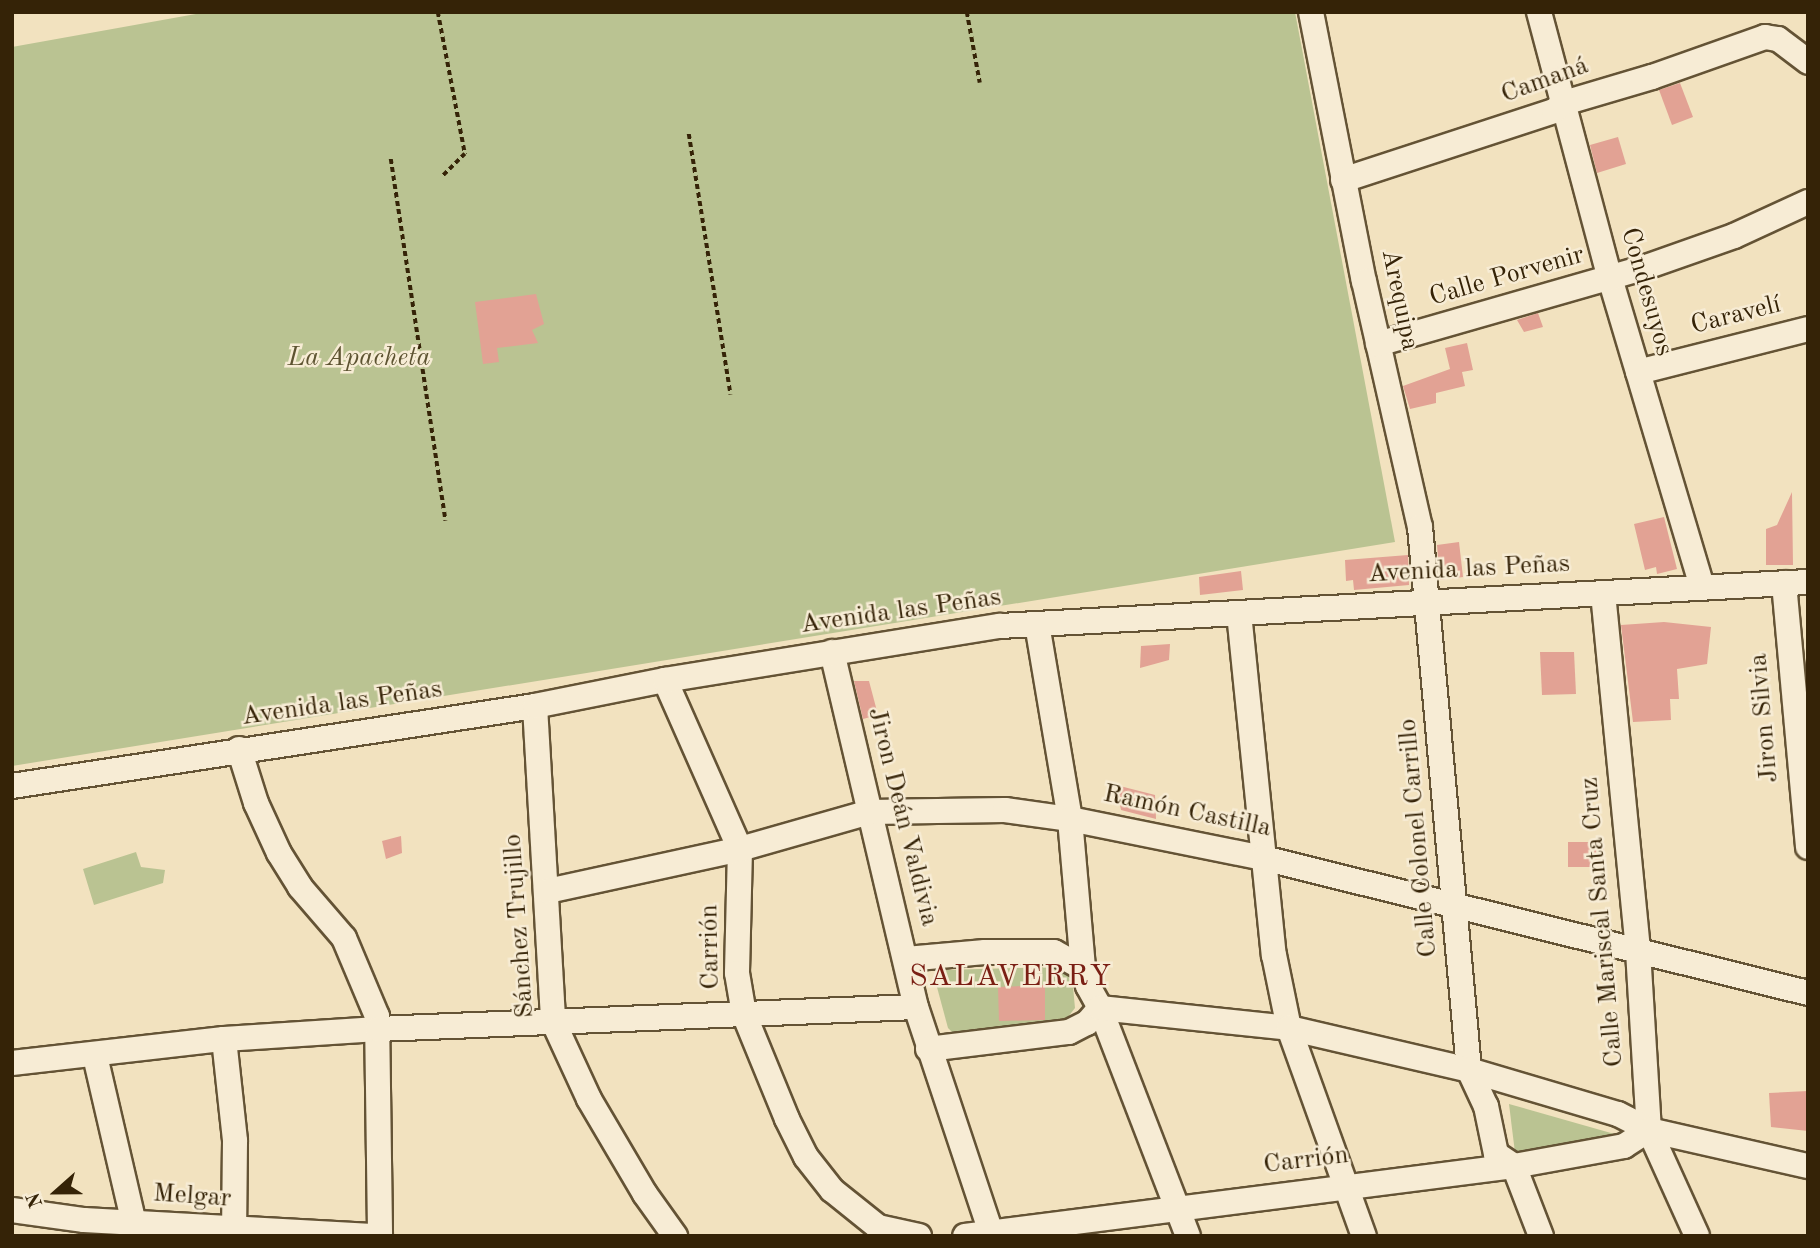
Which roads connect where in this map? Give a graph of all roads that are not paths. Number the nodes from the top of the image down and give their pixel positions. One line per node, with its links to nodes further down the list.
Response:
1 (1311, 12): 5 (street, Arequipa)
2 (1539, 12): 4 (street, Condesuyos)
3 (1808, 62): 4 (street, Camaná)
4 (1564, 103): 5 (street, Camaná); 7 (street, Condesuyos)
5 (1343, 180): 9 (street, Arequipa)
6 (1808, 202): 7 (street, Calle Porvenir)
7 (1610, 278): 9 (street, Calle Porvenir); 10 (street, Condesuyos)
8 (1808, 329): 10 (street, Caravelí)
9 (1378, 344): 14 (street, Arequipa)
10 (1638, 372): 12 (street, Condesuyos)
11 (1796, 583): 12 (street, Avenida las Peñas); 24 (street, Jiron Silvia)
12 (1702, 586): 13 (street, Avenida las Peñas)
13 (1602, 593): 14 (street, Avenida las Peñas); 29 (street, Calle Mariscal Santa Cruz)
14 (1427, 601): 15 (street, Avenida las Peñas); 28 (street, Calle Colonel Carrillo)
15 (1239, 613): 16 (street, Avenida las Peñas); 26 (street)
16 (1037, 624): 17 (street, Avenida las Peñas); 23 (street)
17 (832, 652): 18 (street, Avenida las Peñas); 22 (street, Jiron Deán Valdivia)
18 (665, 680): 19 (street, Avenida las Peñas); 25 (street, Carrión)
19 (535, 706): 20 (street, Avenida las Peñas); 27 (street, Sánchez Trujillo)
20 (239, 749): 21 (street, Avenida las Peñas); 38 (street)
21 (12, 786)
22 (870, 812): 23 (street, Ramón Castilla); 25 (street, Ramón Castilla); 30 (street, Jiron Deán Valdivia)
23 (1070, 819): 26 (street, Ramón Castilla); 31 (street)
24 (1808, 847)
25 (740, 849): 27 (street, Ramón Castilla); 35 (street, Carrión)
26 (1263, 858): 28 (street, Ramón Castilla); 37 (street)
27 (548, 891): 36 (street, Sánchez Trujillo)
28 (1456, 907): 29 (street, Ramón Castilla); 43 (street, Calle Colonel Carrillo)
29 (1638, 951): 32 (street, Ramón Castilla); 44 (street, Calle Mariscal Santa Cruz)
30 (906, 959): 31 (street); 33 (street, Jiron Deán Valdivia)
31 (1083, 968): 34 (street)
32 (1808, 993)
33 (916, 1007): 35 (street); 40 (street, Jiron Deán Valdivia)
34 (1100, 1008): 37 (street); 40 (street); 48 (street)
35 (744, 1014): 36 (street); 56 (street, Carrión)
36 (553, 1021): 38 (street); 55 (street, Sánchez Trujillo)
37 (1289, 1028): 43 (street); 47 (street)
38 (378, 1029): 39 (street); 54 (street)
39 (224, 1039): 41 (street); 51 (street)
40 (928, 1049): 52 (street, Jiron Deán Valdivia)
41 (95, 1056): 42 (street); 50 (street)
42 (12, 1063)
43 (1469, 1070): 44 (street); 45 (street)
44 (1649, 1130): 45 (street, Carrión); 46 (street); 60 (street, Calle Mariscal Santa Cruz)
45 (1514, 1166): 47 (street, Carrión); 59 (street)
46 (1808, 1166)
47 (1345, 1186): 48 (street, Carrión); 58 (street)
48 (1179, 1207): 52 (street, Carrión); 57 (street)
49 (12, 1210): 50 (street, Melgar)
50 (134, 1223): 51 (street, Melgar)
51 (234, 1230): 53 (street, Melgar)
52 (982, 1234)
53 (368, 1236)
54 (380, 1236)
55 (675, 1236)
56 (919, 1236)
57 (1188, 1236)
58 (1364, 1236)
59 (1541, 1236)
60 (1698, 1236)

